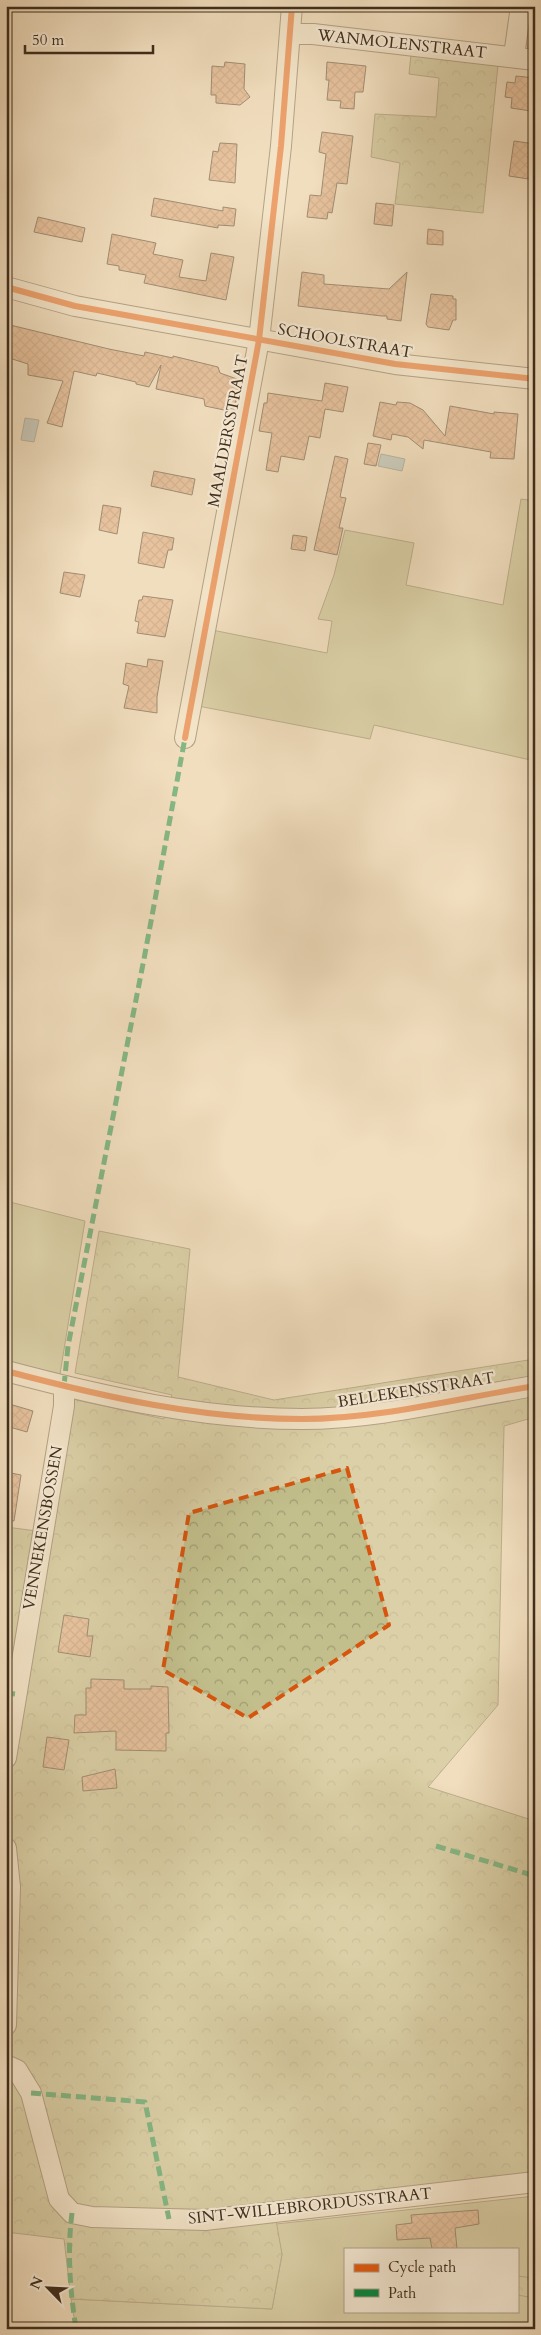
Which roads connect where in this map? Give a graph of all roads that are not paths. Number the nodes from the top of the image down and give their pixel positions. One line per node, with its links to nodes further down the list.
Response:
1 (292, 6): 3 (street, MAALDERSSTRAAT)
2 (521, 6): 4 (street)
3 (291, 34): 4 (street, WANMOLENSTRAAT); 7 (street, MAALDERSSTRAAT)
4 (514, 56): 5 (street, WANMOLENSTRAAT)
5 (535, 60)
6 (6, 287): 7 (street, SCHOOLSTRAAT)
7 (259, 340): 8 (street, SCHOOLSTRAAT); 9 (street, MAALDERSSTRAAT)
8 (535, 379)
9 (185, 738)
10 (6, 1371): 11 (street, BELLEKENSSTRAAT)
11 (64, 1386): 12 (street, BELLEKENSSTRAAT); 13 (street, VENNEKENSBOSSEN)
12 (535, 1386)
13 (6, 1758)
14 (6, 1848): 15 (street)
15 (6, 2025)
16 (6, 2065): 17 (street, SINT-WILLEBRORDUSSTRAAT)
17 (535, 2182)

